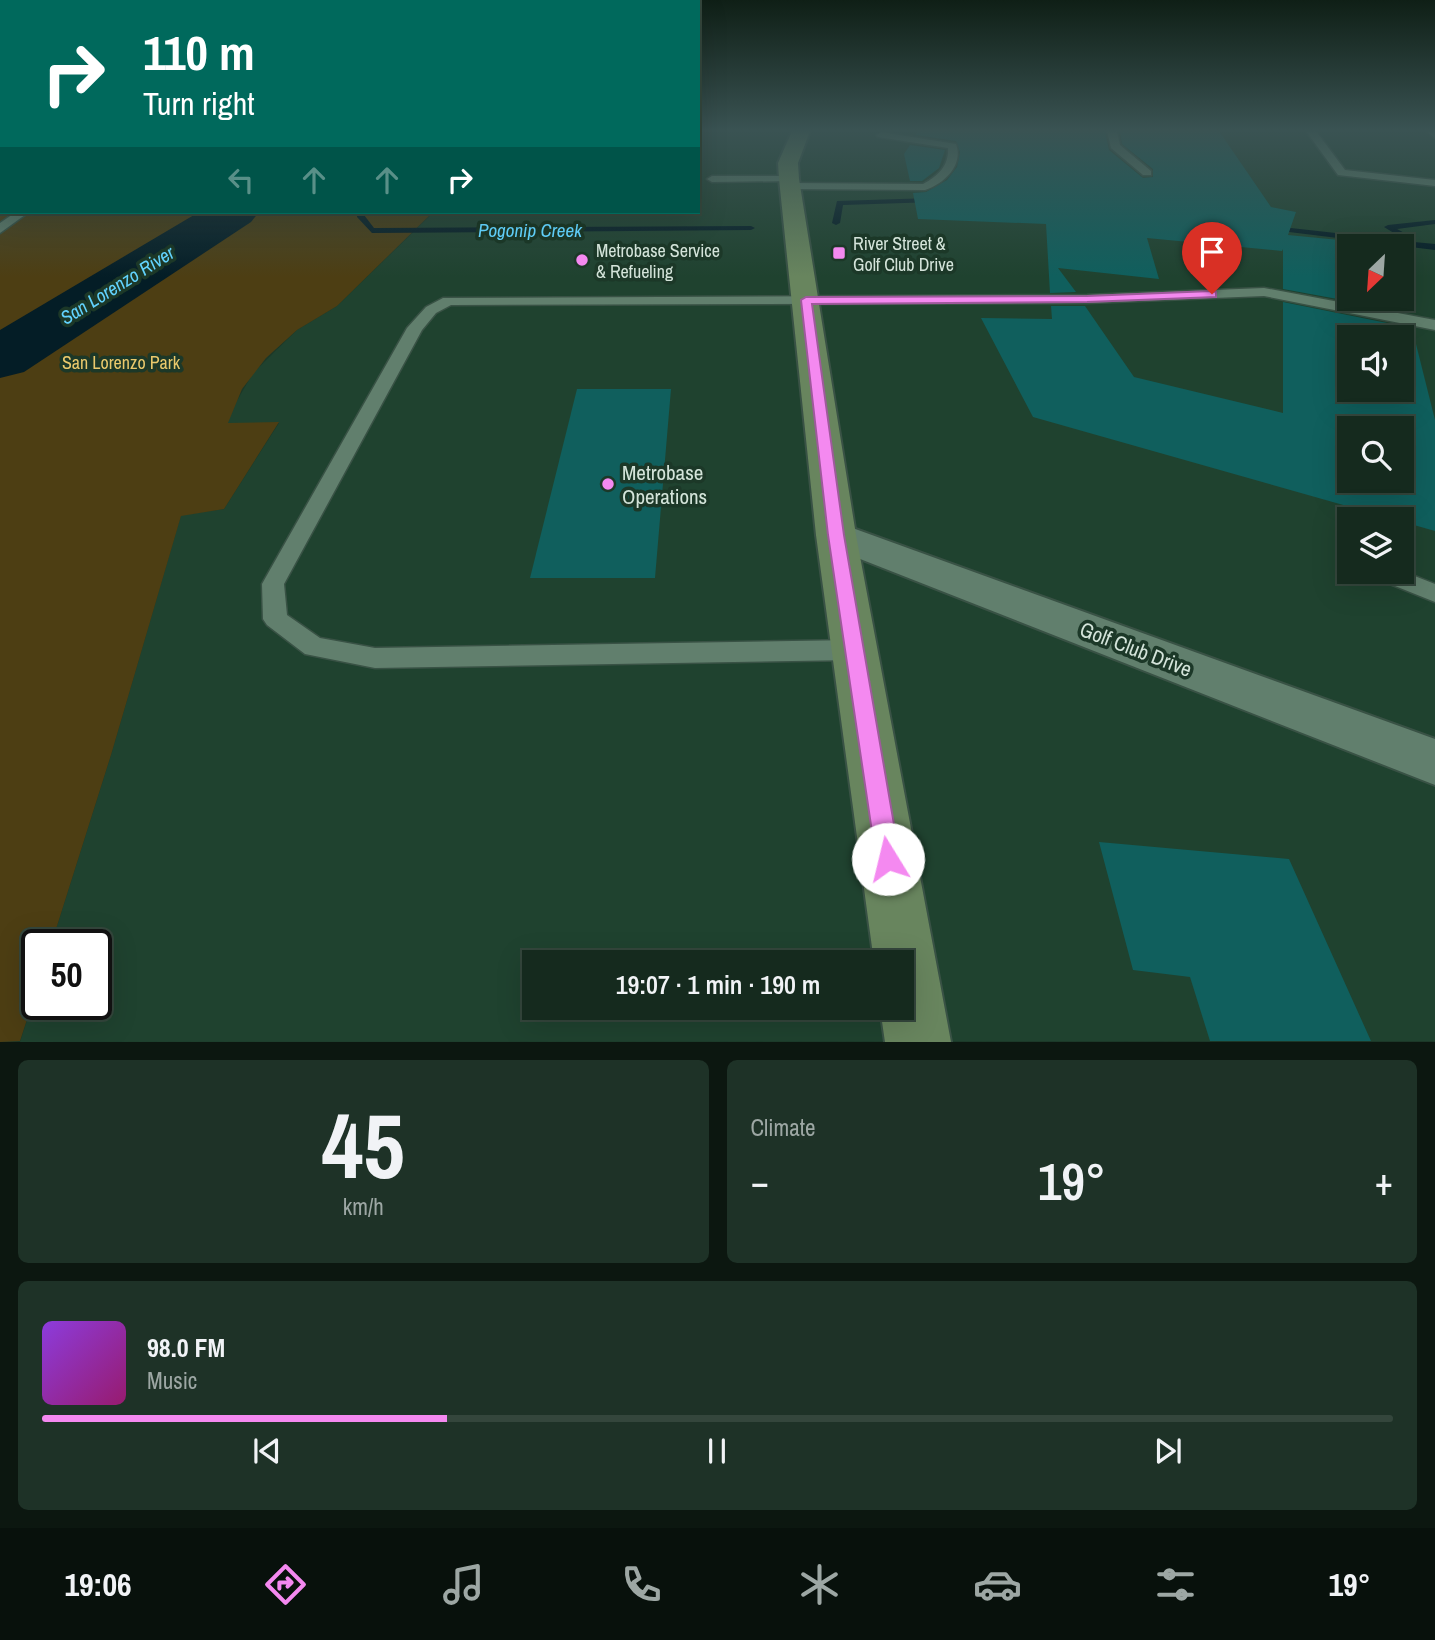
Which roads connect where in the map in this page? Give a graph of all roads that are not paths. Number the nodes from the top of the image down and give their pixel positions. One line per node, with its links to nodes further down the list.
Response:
1 (724, 180): 5 (lane)
2 (790, 180): 5 (main road)
3 (939, 180): 5 (lane)
4 (1389, 180): 6 (lane)
5 (790, 183): 9 (main road)
6 (1435, 183)
7 (20, 214): 8 (lane)
8 (0, 229)
9 (806, 300): 10 (lane); 11 (main road); 14 (lane)
10 (1435, 326)
11 (836, 535): 14 (main road); 15 (street, Golf Club Drive)
12 (1413, 584): 13 (lane)
13 (1435, 593)
14 (854, 650): 16 (main road)
15 (1435, 762)
16 (918, 1041)

